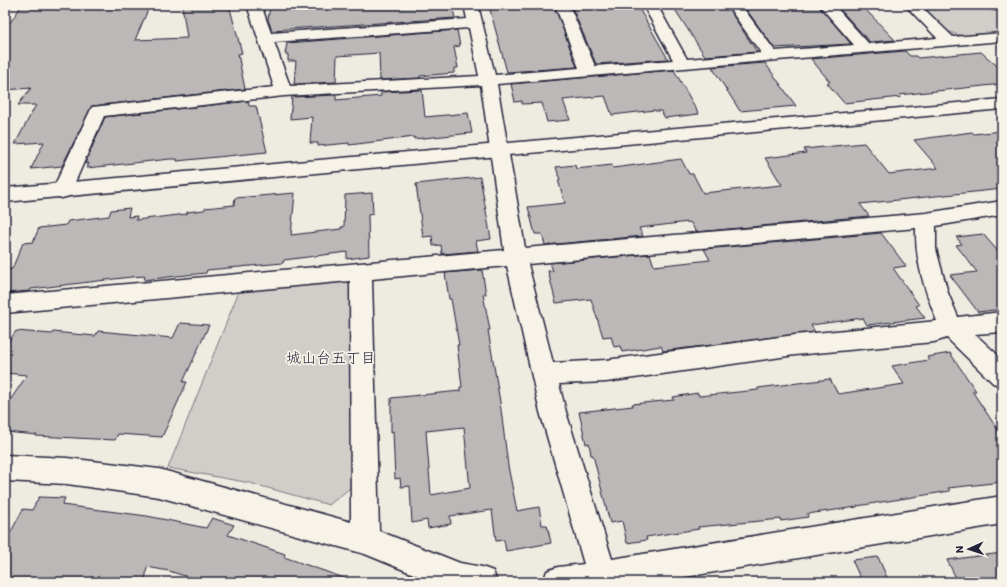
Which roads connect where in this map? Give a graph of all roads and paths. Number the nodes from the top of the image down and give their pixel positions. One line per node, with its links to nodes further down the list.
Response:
1 (254, 5): 12 (street)
2 (470, 5): 10 (street)
3 (562, 5): 17 (street)
4 (650, 5): 16 (street)
5 (734, 5): 15 (street)
6 (826, 5): 14 (street)
7 (912, 5): 13 (street)
8 (992, 5): 9 (street)
9 (1002, 7)
10 (474, 23): 12 (street); 18 (street)
11 (1002, 37): 13 (street)
12 (265, 38): 19 (street)
13 (949, 41): 14 (street)
14 (865, 48): 15 (street)
15 (771, 56): 16 (street)
16 (682, 63): 17 (street)
17 (589, 72): 18 (street)
18 (488, 80): 19 (street); 21 (street)
19 (284, 91): 22 (street)
20 (1002, 104): 21 (street)
21 (498, 150): 22 (street); 26 (street)
22 (62, 191): 23 (street)
23 (5, 195)
24 (1002, 208): 25 (street)
25 (926, 220): 26 (street); 30 (street)
26 (516, 258): 27 (street); 31 (street)
27 (361, 272): 28 (street); 35 (street)
28 (5, 304)
29 (1002, 322): 30 (street)
30 (951, 327): 31 (street); 32 (street)
31 (544, 374): 36 (street)
32 (1002, 375)
33 (5, 468): 35 (street)
34 (1002, 510): 36 (street)
35 (365, 540): 37 (street)
36 (603, 579): 38 (street)
37 (482, 582)
38 (558, 582)

